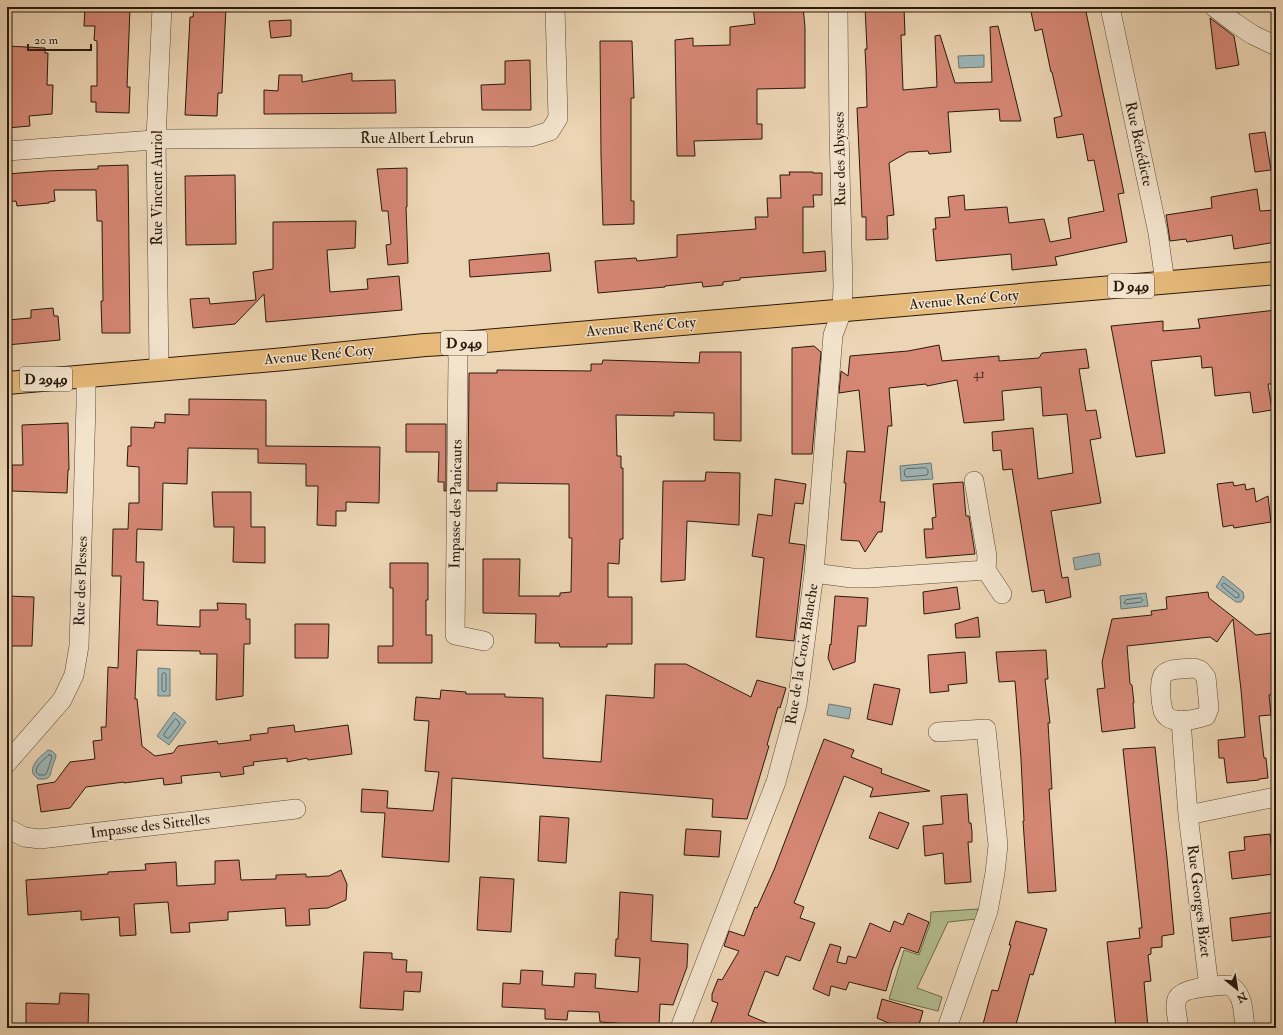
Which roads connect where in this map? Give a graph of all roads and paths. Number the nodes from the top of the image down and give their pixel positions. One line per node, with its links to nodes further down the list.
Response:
1 (162, 7): 7 (street, Rue Vincent Auriol)
2 (555, 7): 7 (street, Rue Albert Lebrun)
3 (838, 7): 11 (street, Rue des Abysses)
4 (1110, 7): 10 (street, Rue Bénédicte)
5 (1214, 7): 6 (street)
6 (1276, 46)
7 (156, 139): 8 (street, Rue Albert Lebrun); 13 (street, Rue Vincent Auriol)
8 (7, 151)
9 (1276, 273): 10 (main road, Avenue René Coty / D 949)
10 (1165, 282): 11 (main road, Avenue René Coty / D 949)
11 (842, 311): 12 (main road, Avenue René Coty / D 949); 18 (street, Rue de la Croix Blanche)
12 (457, 344): 13 (main road, Avenue René Coty / D 949); 20 (street, Impasse des Panicauts)
13 (159, 369): 14 (main road, Avenue René Coty / D 949)
14 (86, 375): 15 (main road, Avenue René Coty / D 2949); 23 (street, Rue des Plesses)
15 (7, 383)
16 (974, 481): 17 (street)
17 (986, 570): 18 (street); 19 (street)
18 (814, 573): 29 (street, Rue de la Croix Blanche)
19 (1002, 594)
20 (484, 641)
21 (1181, 720): 26 (street, Rue Georges Bizet)
22 (938, 732): 30 (street)
23 (7, 763)
24 (1276, 797): 26 (street)
25 (296, 809): 27 (street, Impasse des Sittelles)
26 (1188, 815): 28 (street, Rue Georges Bizet)
27 (7, 828)
28 (1209, 987): 31 (street); 32 (street)
29 (680, 1028)
30 (947, 1028)
31 (1178, 1028)
32 (1245, 1028)

